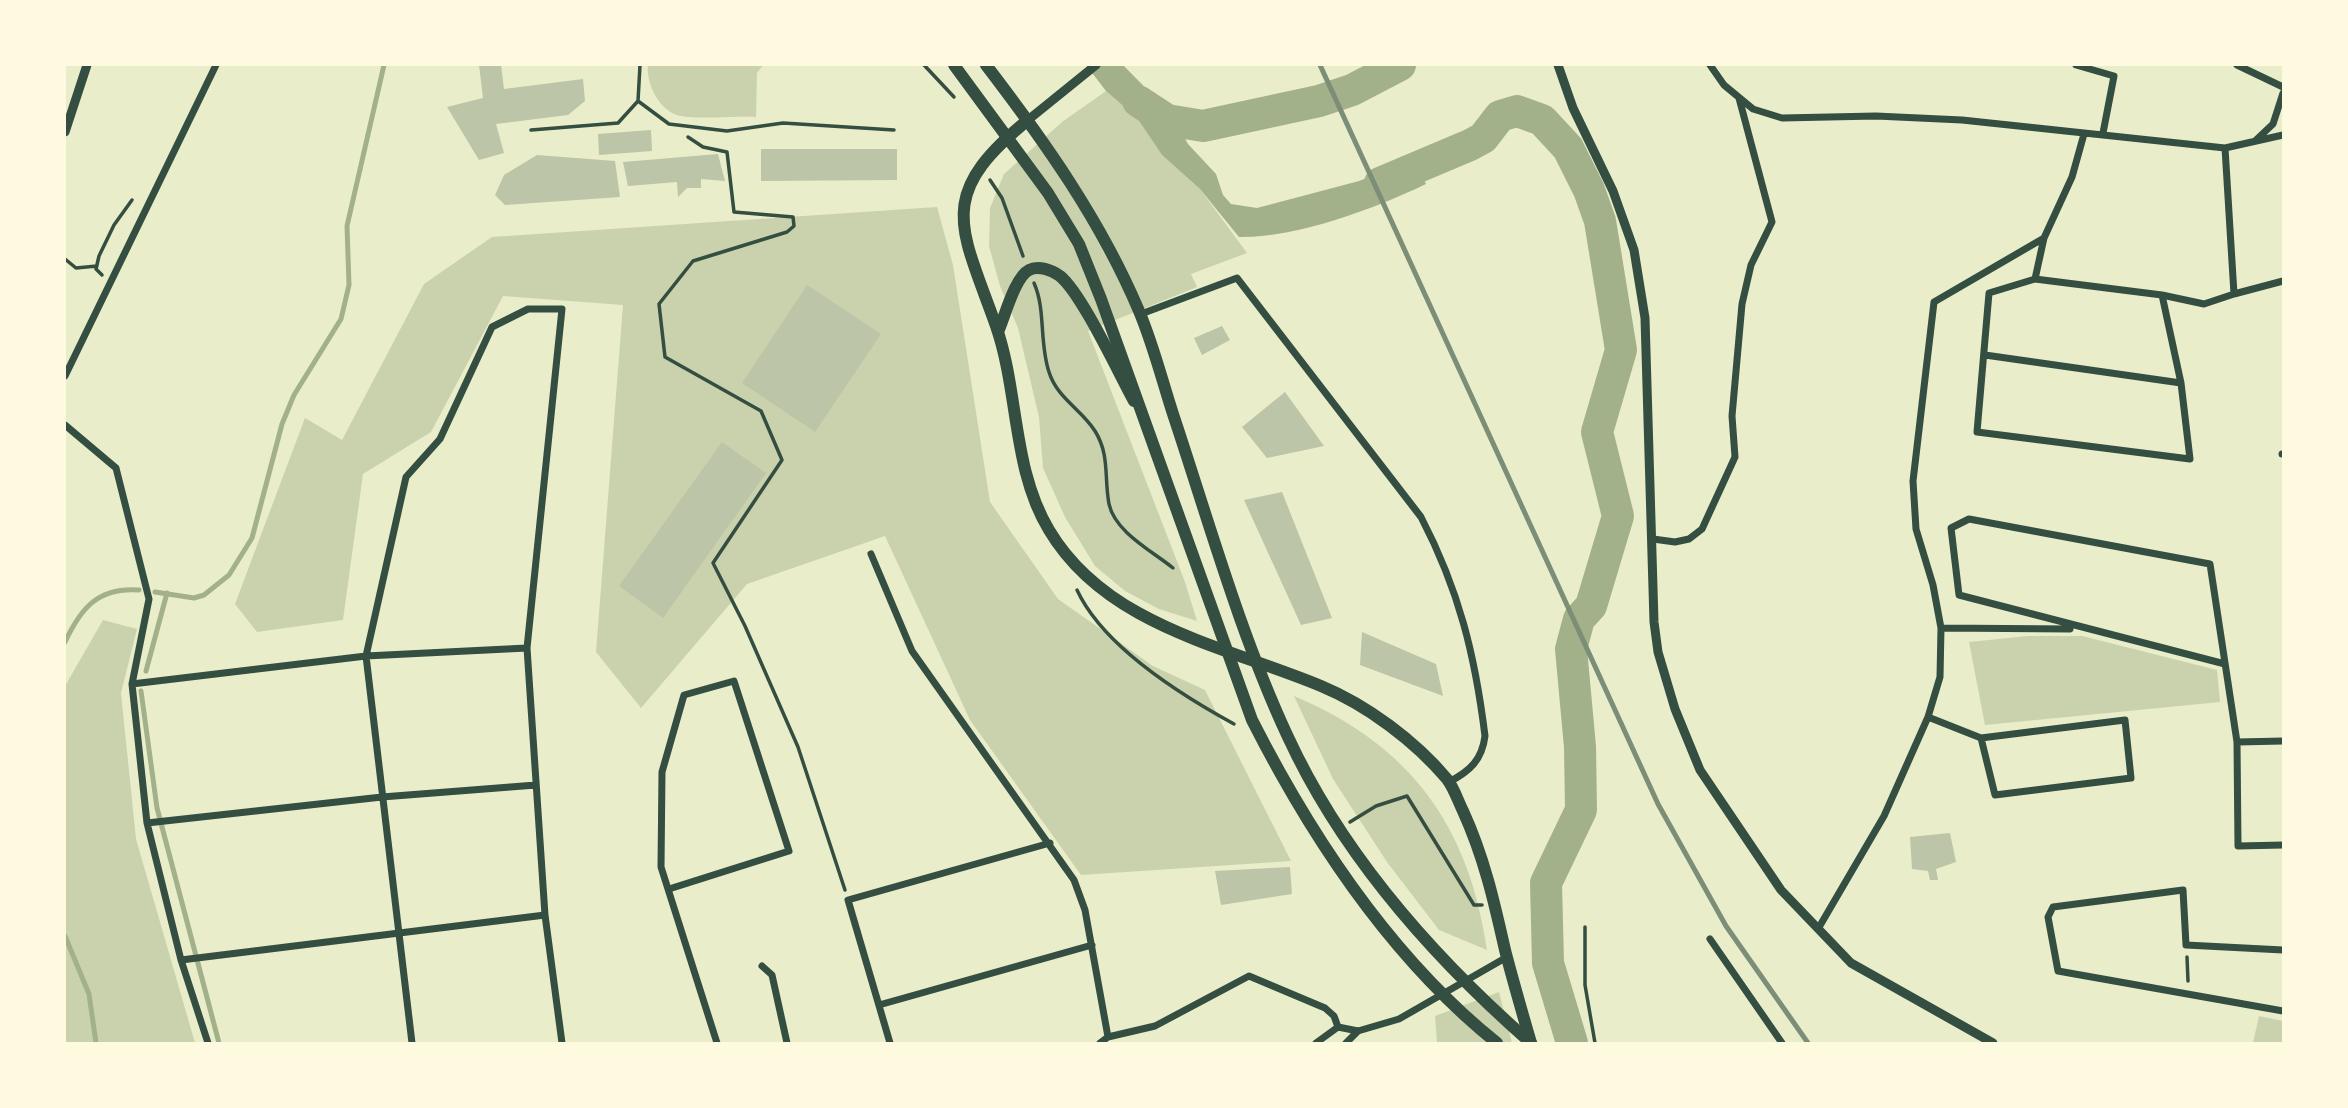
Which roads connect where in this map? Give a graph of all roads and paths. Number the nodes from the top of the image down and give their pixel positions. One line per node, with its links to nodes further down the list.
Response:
1 (87, 65): 21 (street)
2 (216, 65): 35 (street)
3 (640, 65): 16 (lane)
4 (924, 65): 14 (path)
5 (954, 65): 25 (main road)
6 (986, 65): 17 (main road)
7 (1096, 65): 17 (street)
8 (1558, 65): 46 (street)
9 (1710, 65): 15 (street)
10 (2076, 65): 22 (street)
11 (2237, 65): 12 (street)
12 (2283, 88)
13 (2283, 93): 26 (street)
14 (954, 97)
15 (1739, 98): 23 (street); 46 (street)
16 (638, 101): 18 (lane); 19 (lane)
17 (1028, 120): 25 (main road); 39 (main road)
18 (669, 124): 20 (lane); 69 (path)
19 (531, 130)
20 (894, 130)
21 (65, 132)
22 (2103, 133): 23 (street); 27 (street)
23 (2084, 134): 30 (street)
24 (2283, 135): 26 (street)
25 (1007, 137): 28 (main road); 44 (main road)
26 (2255, 141): 27 (street)
27 (2225, 148): 37 (street)
28 (981, 166): 33 (path); 40 (main road)
29 (132, 200): 32 (path)
30 (2044, 238): 34 (street); 50 (street)
31 (65, 259): 32 (path)
32 (97, 265): 35 (path)
33 (1029, 270): 40 (main road); 44 (main road); 48 (path)
34 (2035, 279): 38 (street); 41 (street)
35 (108, 281): 42 (street)
36 (2283, 281): 37 (street)
37 (2234, 294): 38 (street)
38 (2162, 295): 43 (street)
39 (1140, 314): 61 (street); 65 (main road)
40 (998, 332): 61 (main road)
41 (1985, 355): 43 (street); 43 (street)
42 (65, 376)
43 (2181, 383)
44 (1144, 420): 97 (main road)
45 (65, 425): 55 (street)
46 (1653, 539): 73 (street)
47 (871, 554): 66 (street)
48 (1172, 568)
49 (1077, 590): 57 (path)
50 (1941, 628): 51 (street); 56 (street)
51 (2082, 629): 54 (street); 54 (street)
52 (527, 648): 53 (street); 53 (street); 62 (street)
53 (366, 656): 55 (street); 63 (street)
54 (2225, 664): 60 (street)
55 (132, 684): 64 (street)
56 (1928, 717): 58 (street); 73 (street)
57 (1234, 724)
58 (1981, 738): 58 (street)
59 (2283, 741): 60 (street)
60 (2237, 742): 67 (street)
61 (1449, 782): 70 (main road)
62 (536, 785): 63 (street); 71 (street)
63 (382, 797): 64 (street); 74 (street)
64 (147, 823): 80 (street)
65 (1339, 828): 70 (path); 98 (main road)
66 (1050, 843): 69 (street); 76 (street)
67 (2283, 845)
68 (669, 889): 68 (street); 91 (street)
69 (848, 900): 83 (street)
70 (1496, 904): 79 (main road)
71 (545, 915): 74 (street); 90 (street)
72 (1585, 927): 99 (path)
73 (1818, 929): 101 (street)
74 (399, 932): 80 (street); 89 (street)
75 (1710, 939): 100 (street)
76 (1092, 945): 83 (street); 87 (street)
77 (2186, 945): 78 (street); 82 (path); 82 (street)
78 (2283, 950)
79 (1507, 957): 86 (street); 98 (main road)
80 (181, 960): 88 (street)
81 (762, 966): 92 (street)
82 (2188, 995): 84 (street)
83 (879, 1005): 93 (street)
84 (2283, 1011)
85 (1338, 1027): 86 (street); 87 (street); 95 (street)
86 (1358, 1031): 96 (street)
87 (1108, 1037): 94 (street)
88 (208, 1043)
89 (412, 1043)
90 (562, 1043)
91 (717, 1043)
92 (787, 1043)
93 (890, 1043)
94 (1100, 1043)
95 (1317, 1043)
96 (1346, 1043)
97 (1497, 1043)
98 (1531, 1043)
99 (1595, 1043)
100 (1783, 1043)
101 (1993, 1043)

